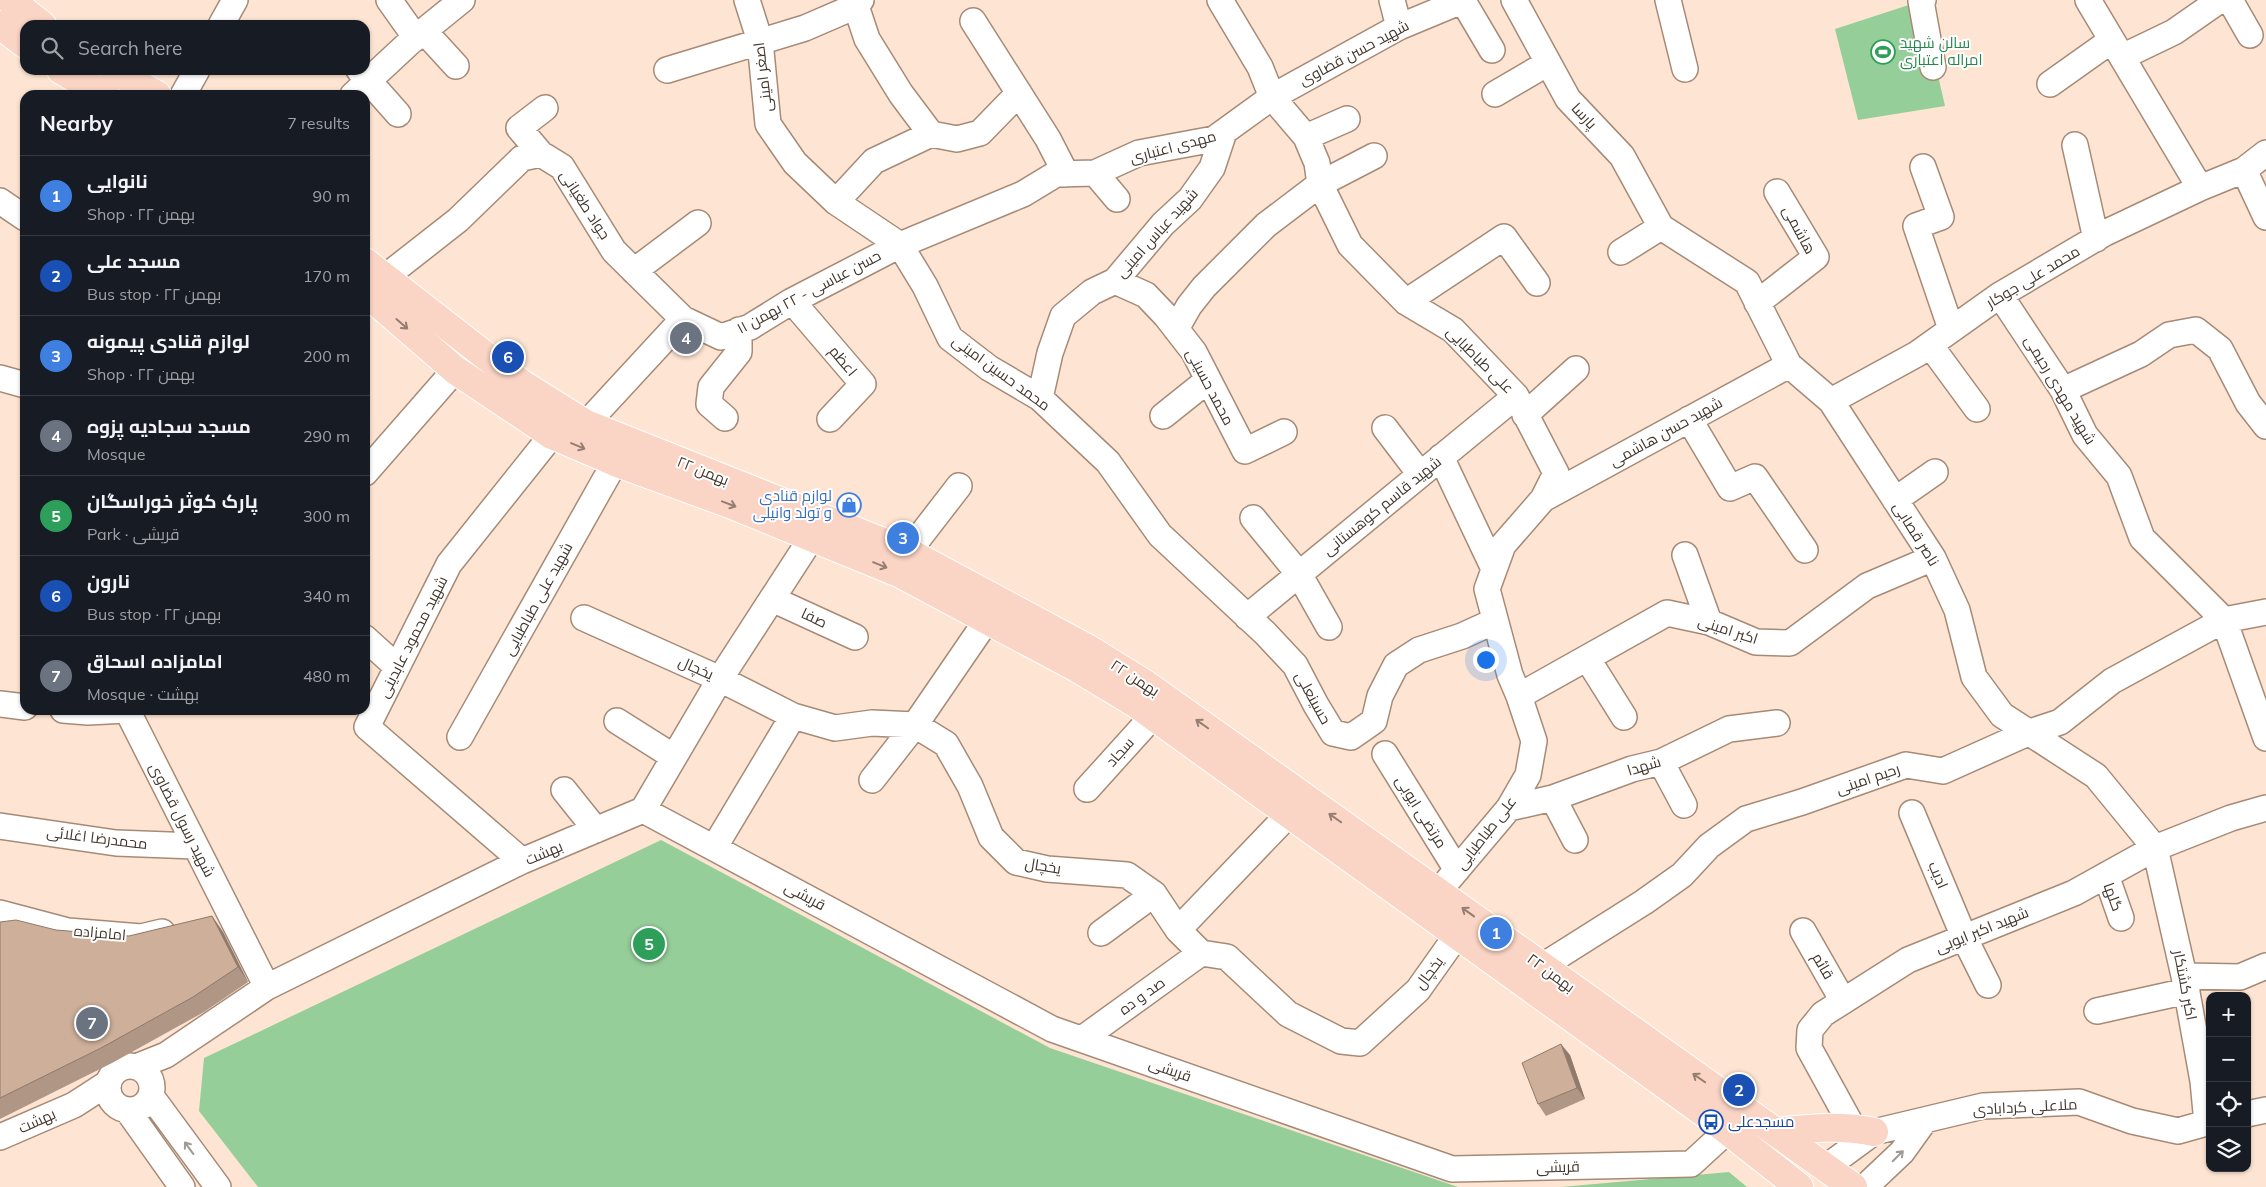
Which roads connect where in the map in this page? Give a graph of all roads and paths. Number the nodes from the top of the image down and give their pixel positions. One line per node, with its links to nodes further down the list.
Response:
1 (10, 0): 16 (main road)
2 (235, 0): 17 (street)
3 (389, 0): 21 (street)
4 (462, 0): 21 (street)
5 (747, 0): 24 (street, اصغر امینی)
6 (1220, 0): 43 (street, علی طباطبایی)
7 (1392, 0): 20 (street)
8 (1464, 0): 20 (street, شهید حسن قضاوی); 26 (street)
9 (1514, 0): 27 (street, پارسا)
10 (1668, 0): 30 (street)
11 (1923, 0): 29 (street)
12 (2088, 0): 25 (street)
13 (2220, 0): 25 (street)
14 (2230, 0): 22 (street)
15 (858, 3): 24 (street); 48 (street)
16 (36, 20)
17 (224, 20)
18 (972, 21): 41 (street)
19 (0, 25): 23 (main road)
20 (1400, 27): 43 (street, شهید حسن قضاوی)
21 (420, 34): 28 (street); 32 (street)
22 (2250, 35)
23 (20, 40)
24 (760, 41): 31 (street); 63 (street, اصغر امینی)
25 (2117, 48): 36 (street); 59 (street)
26 (1492, 50)
27 (1548, 63): 42 (street); 67 (street, پارسا)
28 (456, 66)
29 (1933, 68)
30 (1685, 69)
31 (667, 70)
32 (370, 74)
33 (70, 75): 37 (main road)
34 (122, 75): 38 (main road)
35 (193, 75): 39 (street)
36 (2050, 84)
37 (96, 90)
38 (148, 90)
39 (186, 90)
40 (370, 90): 45 (street)
41 (1020, 93): 48 (street); 56 (street)
42 (1495, 94)
43 (1272, 97): 47 (street, مهدی اعتباری); 49 (street, علی طباطبایی)
44 (545, 108): 52 (street, جواد طغیانی)
45 (398, 114)
46 (1347, 119): 49 (street)
47 (1224, 132): 57 (street, مهدی اعتباری); 73 (street, شهید عباس امینی)
48 (931, 134): 63 (street)
49 (1306, 137): 58 (street, علی طباطبایی)
50 (2075, 145): 68 (street)
51 (2266, 153): 55 (street, محمد علی جوکار)
52 (541, 154): 71 (street, جواد طغیانی); 72 (street)
53 (1374, 156): 58 (street)
54 (1923, 167): 81 (street)
55 (2244, 170): 59 (street, محمد علی جوکار); 65 (street)
56 (1066, 174): 57 (street, مهدی اعتباری); 69 (street, مهدی اعتباری)
57 (1096, 174): 61 (street)
58 (1320, 184): 77 (street, علی طباطبایی); 80 (street)
59 (2200, 188): 68 (street, محمد علی جوکار)
60 (1778, 192): 78 (street, هاشمی)
61 (1117, 199)
62 (0, 201): 64 (street)
63 (836, 202): 69 (street, اصغر امینی)
64 (20, 215)
65 (2266, 216)
66 (698, 223): 71 (street)
67 (1661, 227): 70 (street); 78 (street, ناصر قصابی)
68 (2096, 239): 75 (street, محمد علی جوکار)
69 (900, 244): 76 (street, حسن عباسی - ۲۲ بهمن ۱۱); 91 (street, محمد حسین امینی)
70 (1621, 252)
71 (634, 270): 79 (street, جواد طغیانی)
72 (371, 277): 85 (main road, ۲۲ بهمن, one-way to 85); 99 (main road, ۲۲ بهمن)
73 (1115, 281): 80 (street, محمد حسینی); 91 (street, شهید عباس امینی)
74 (1537, 283): 77 (street)
75 (2000, 295): 81 (street, محمد علی جوکار); 90 (street, شهید مهدی رحیمی)
76 (792, 300): 82 (street, حسن عباسی - ۲۲ بهمن ۱۱); 97 (street, اعظم)
77 (1406, 302): 93 (street, علی طباطبایی)
78 (1757, 303): 84 (street, ناصر قصابی)
79 (683, 319): 82 (street, حسن عباسی - ۲۲ بهمن ۱۱); 99 (street)
80 (1176, 329): 88 (street, محمد حسینی)
81 (1951, 329): 83 (street, محمد علی جوکار)
82 (739, 330): 96 (street)
83 (1930, 345): 92 (street, محمد علی جوکار); 94 (street)
84 (1789, 364): 92 (street, ناصر قصابی); 98 (street, شهید حسن هاشمی)
85 (455, 370): 103 (main road, ۲۲ بهمن); 106 (street)
86 (1576, 370): 93 (street, شهید قاسم کوهستانی)
87 (0, 378): 89 (street)
88 (1208, 380): 95 (street); 102 (street, محمد حسینی)
89 (20, 383)
90 (2063, 390): 100 (street); 125 (street, شهید مهدی رحیمی)
91 (1040, 398): 122 (street, محمد حسین امینی)
92 (1831, 401): 111 (street, ناصر قصابی)
93 (1521, 405): 104 (street, شهید قاسم کوهستانی); 110 (street, علی طباطبایی)
94 (1977, 409)
95 (1163, 416)
96 (725, 418)
97 (830, 419)
98 (1689, 419): 110 (street, شهید حسن هاشمی); 114 (street)
99 (586, 424): 115 (main road, ۲۲ بهمن)
100 (2266, 426)
101 (1385, 428): 108 (street)
102 (1284, 432)
103 (552, 435): 105 (main road, ۲۲ بهمن, one-way to 105); 133 (street, شهید محمود عابدینی)
104 (1441, 457): 108 (street, شهید قاسم کوهستانی); 118 (street)
105 (615, 462): 113 (main road, ۲۲ بهمن, one-way to 113); 146 (street, شهید علی طباطبایی)
106 (370, 467)
107 (1935, 472): 111 (street)
108 (1420, 474): 119 (street, شهید قاسم کوهستانی)
109 (959, 486): 115 (street)
110 (1543, 499): 118 (street, علی طباطبایی)
111 (1895, 500): 117 (street, ناصر قصابی)
112 (1253, 518): 119 (street)
113 (812, 537): 120 (street); 124 (main road, ۲۲ بهمن, one-way to 124)
114 (1805, 550)
115 (908, 552): 129 (main road, ۲۲ بهمن)
116 (1685, 555): 127 (street)
117 (1933, 558): 127 (street, اکبر امینی); 145 (street, ناصر قصابی)
118 (1494, 569): 126 (street, علی طباطبایی)
119 (1299, 574): 122 (street, شهید قاسم کوهستانی); 128 (street)
120 (772, 599): 130 (street, صفا); 134 (street)
121 (2266, 612): 125 (street, رحیم امینی)
122 (1247, 616): 126 (street, حسینعلی)
123 (584, 618): 134 (street, یخچال)
124 (987, 620): 129 (main road, ۲۲ بهمن); 144 (street)
125 (2224, 620): 145 (street, رحیم امینی); 147 (street, شهید مهدی رحیمی)
126 (1495, 621): 135 (street, علی طباطبایی)
127 (1709, 622): 132 (street, اکبر امینی)
128 (1329, 627)
129 (1027, 629): 140 (main road, ۲۲ بهمن); 170 (main road, ۲۲ بهمن, one-way to 129)
130 (855, 637)
131 (370, 643): 133 (street)
132 (1587, 658): 135 (street, اکبر امینی); 141 (street)
133 (397, 668): 167 (street, شهید محمود عابدینی)
134 (720, 679): 139 (street, یخچال); 149 (street)
135 (1520, 696): 156 (street, علی طباطبایی)
136 (0, 704): 137 (street)
137 (20, 706)
138 (130, 715): 164 (street, شهید رسول قضاوی)
139 (793, 716): 144 (street, یخچال); 165 (street)
140 (1152, 716): 152 (street, سجاد); 160 (main road, ۲۲ بهمن)
141 (1624, 717)
142 (617, 721): 149 (street)
143 (1777, 723): 150 (street, شهدا)
144 (915, 725): 151 (street); 171 (street, یخچال)
145 (2030, 732): 166 (street, ناصر قصابی); 182 (street, رحیم امینی)
146 (460, 736)
147 (2266, 738)
148 (1384, 754): 168 (street, مرتضی ایوبی)
149 (674, 757): 158 (street)
150 (1661, 762): 154 (street, شهدا); 155 (street)
151 (872, 780)
152 (1086, 788)
153 (564, 790): 162 (street)
154 (1553, 798): 156 (street, شهدا); 163 (street)
155 (1684, 805)
156 (1509, 808): 168 (street, علی طباطبایی)
157 (2266, 808): 166 (street, شهید اکبر ایوبی)
158 (643, 810): 162 (street, بهشت); 165 (street, قریشی)
159 (1912, 813): 179 (street, ادیب)
160 (1289, 814): 175 (street); 178 (main road, ۲۲ بهمن)
161 (0, 826): 164 (street, محمدرضا اغلائی)
162 (596, 830): 167 (street, بهشت)
163 (1575, 840)
164 (195, 846): 173 (street, شهید رسول قضاوی)
165 (714, 848): 188 (street, قریشی)
166 (2155, 848): 169 (street, شهید اکبر ایوبی); 183 (street, اکبر کشتکار)
167 (522, 861): 185 (street, بهشت)
168 (1457, 870): 170 (street, علی طباطبایی)
169 (2106, 875): 174 (street, گلها); 179 (street, شهید اکبر ایوبی)
170 (1439, 891): 182 (main road, ۲۲ بهمن, one-way to 170)
171 (1154, 894): 175 (street, یخچال); 177 (street)
172 (0, 913): 173 (street, امامزاده)
173 (230, 915): 185 (street, شهید رسول قضاوی)
174 (2121, 918)
175 (1178, 930): 180 (street, یخچال)
176 (1803, 931): 186 (street, قائم)
177 (1101, 933)
178 (1457, 935): 180 (street, یخچال); 198 (main road, ۲۲ بهمن)
179 (1964, 938): 184 (street); 186 (street, شهید اکبر ایوبی)
180 (1201, 953): 188 (street, صد و ده)
181 (2266, 966): 183 (street)
182 (1541, 967): 197 (main road, ۲۲ بهمن, one-way to 182)
183 (2185, 983): 187 (street); 191 (street, اکبر کشتکار)
184 (1988, 985)
185 (267, 988): 189 (street, بهشت)
186 (1843, 1002): 196 (street, شهید اکبر ایوبی)
187 (2097, 1011)
188 (1082, 1039): 198 (street, قریشی)
189 (146, 1082): 190 (street); 190 (street); 202 (street, one-way to 189)
190 (116, 1098): 199 (street, بهشت); 201 (street)
191 (2206, 1106)
192 (2266, 1110): 193 (street)
193 (2251, 1113)
194 (1925, 1120): 195 (street, ملاعلی کردابادی); 196 (street, ملاعلی کردابادی); 206 (street, one-way to 194)
195 (2206, 1123)
196 (1863, 1130): 197 (main road); 200 (street)
197 (1776, 1132): 200 (main road, ۲۲ بهمن)
198 (1737, 1136): 203 (main road); 204 (main road, ۲۲ بهمن)
199 (0, 1137)
200 (1818, 1178): 205 (main road, ۲۲ بهمن)
201 (182, 1187)
202 (218, 1187)
203 (1770, 1187)
204 (1799, 1187)
205 (1853, 1187)
206 (1865, 1187)

